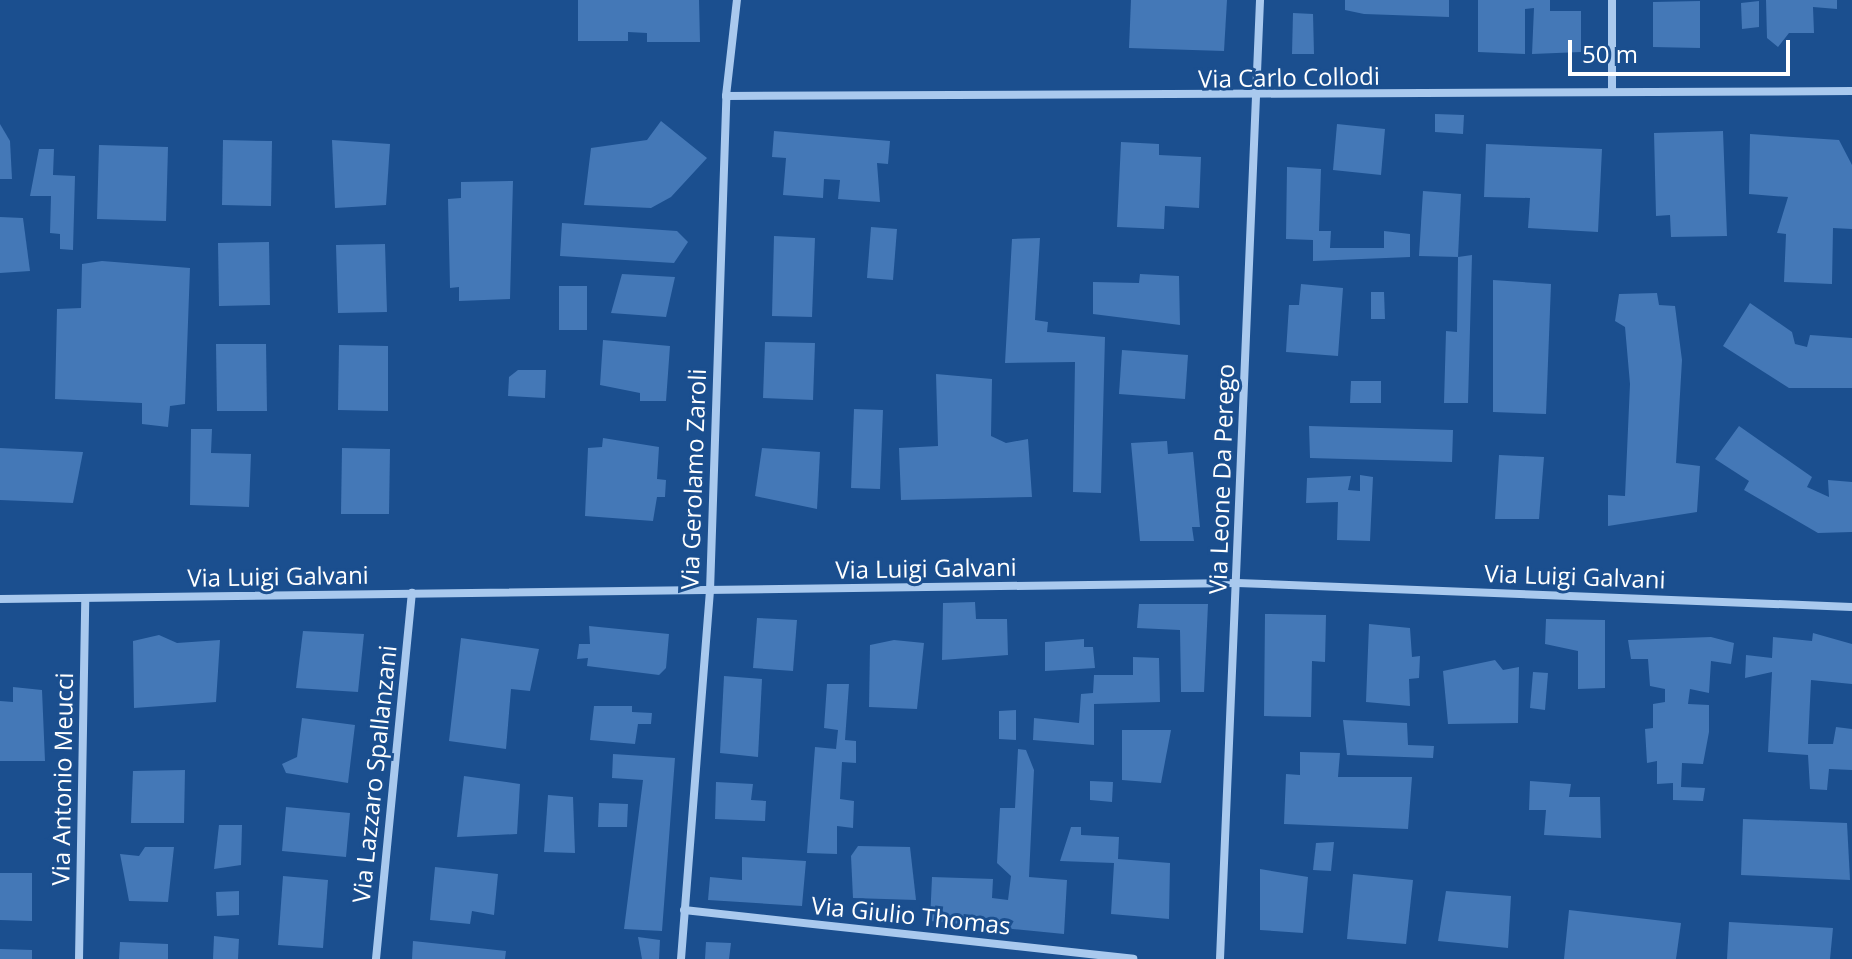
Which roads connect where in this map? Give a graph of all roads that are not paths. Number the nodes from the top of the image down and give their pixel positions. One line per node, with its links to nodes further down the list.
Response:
1 (737, 0): 6 (street, Via Gerolamo Zaroli)
2 (1260, 0): 7 (street, Via Leone Da Perego)
3 (1612, 0): 4 (street)
4 (1612, 88): 5 (street, Via Carlo Collodi); 7 (street, Via Carlo Collodi)
5 (1852, 91)
6 (726, 96): 7 (street, Via Carlo Collodi); 9 (street, Via Gerolamo Zaroli)
7 (1256, 99): 8 (street, Via Leone Da Perego)
8 (1237, 583): 9 (street, Via Luigi Galvani); 13 (street, Via Luigi Galvani); 19 (street, Via Leone Da Perego)
9 (710, 591): 10 (street, Via Luigi Galvani); 14 (street, Via Gerolamo Zaroli)
10 (412, 593): 12 (street, Via Luigi Galvani); 16 (street, Via Lazzaro Spallanzani)
11 (0, 599): 12 (street, Via Luigi Galvani)
12 (85, 599): 15 (street, Via Antonio Meucci)
13 (1852, 607)
14 (684, 910): 17 (street, Via Gerolamo Zaroli); 18 (street, Via Giulio Thomas)
15 (79, 959)
16 (376, 959)
17 (681, 959)
18 (1133, 959)
19 (1220, 959)

